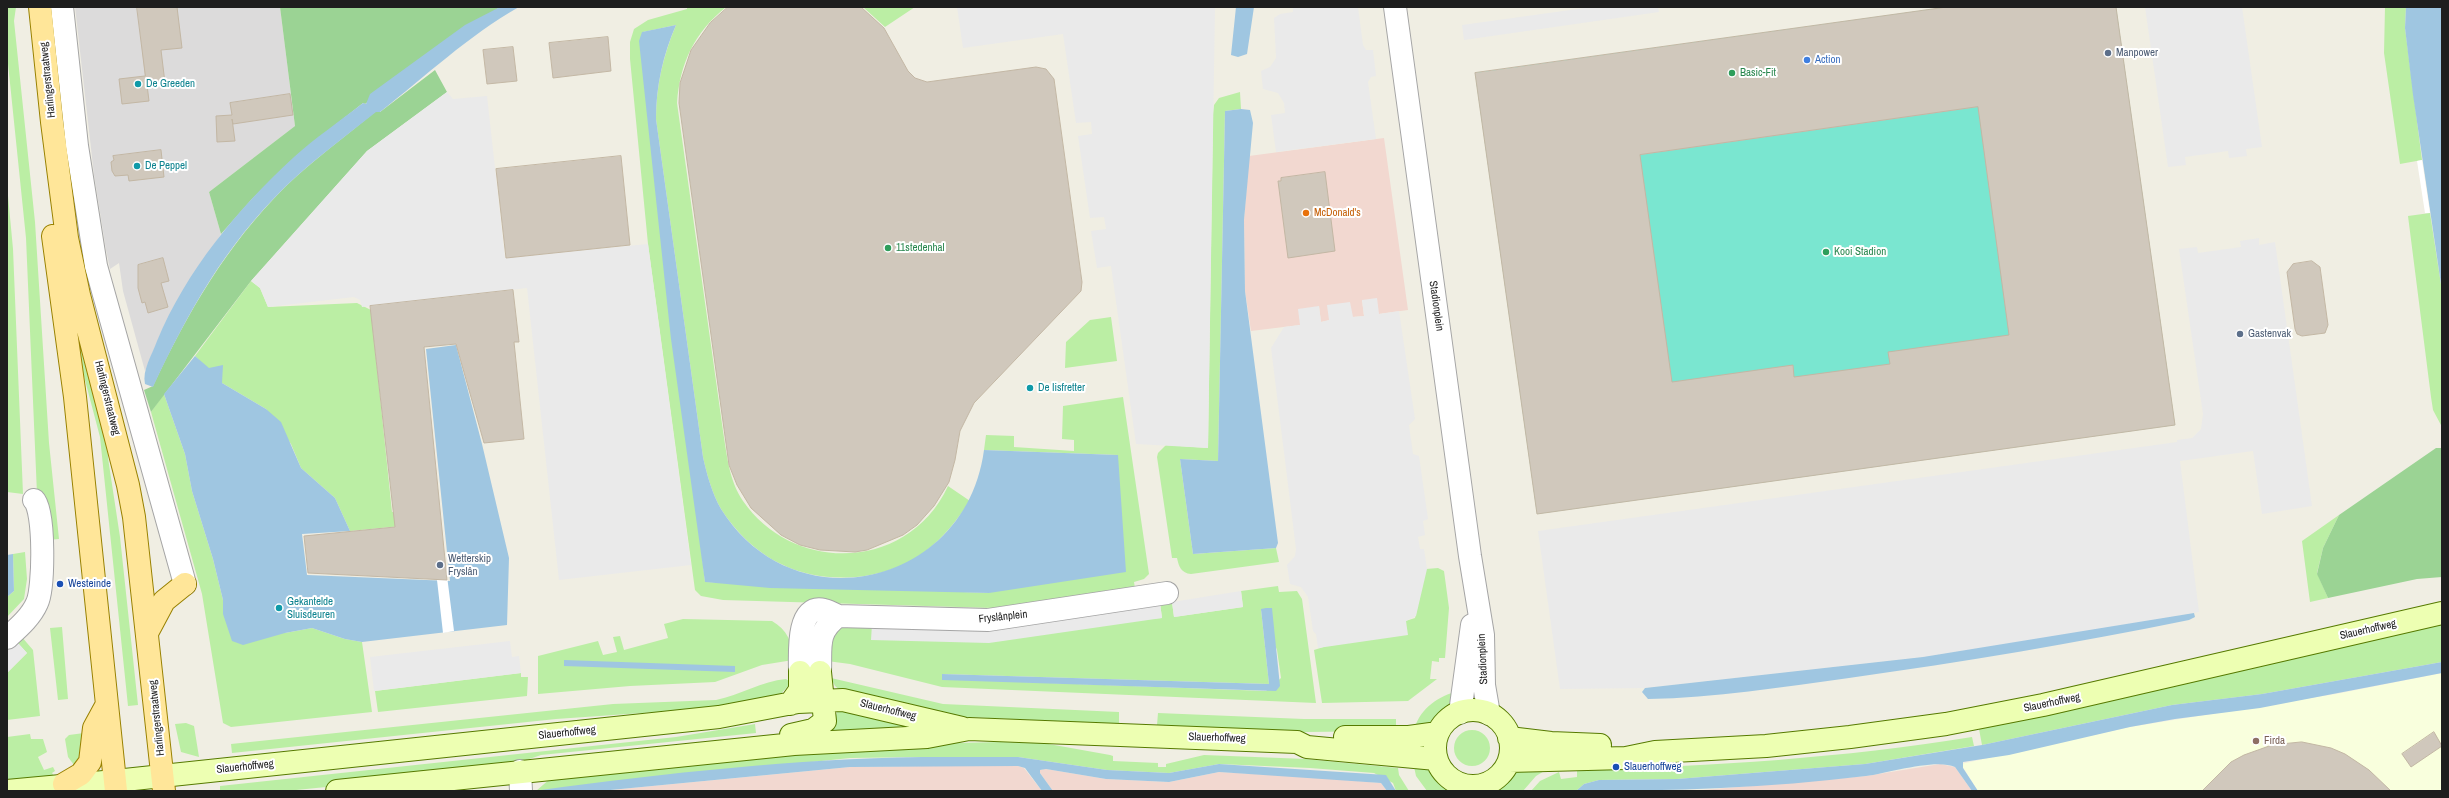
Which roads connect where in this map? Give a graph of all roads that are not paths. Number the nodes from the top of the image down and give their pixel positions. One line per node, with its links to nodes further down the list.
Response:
1 (30, 7): 14 (main road, Harlingerstraatweg)
2 (40, 7): 10 (main road, Harlingerstraatweg)
3 (62, 7): 6 (street, Harlingerstraatweg)
4 (1395, 7): 8 (street, Stadionplein)
5 (34, 500): 11 (street)
6 (185, 584): 10 (main road)
7 (1167, 593): 12 (street, Fryslânplein)
8 (1477, 605): 16 (street, Stadionplein); 17 (street, Stadionplein)
9 (2442, 613): 23 (main road, Slauerhoffweg)
10 (148, 631): 28 (main road, Harlingerstraatweg)
11 (7, 638)
12 (810, 672): 13 (main road); 15 (main road)
13 (824, 699): 15 (main road, Slauerhoffweg); 18 (main road, Slauerhoffweg); 22 (main road)
14 (107, 704): 27 (main road); 29 (main road, Harlingerstraatweg)
15 (790, 704): 28 (main road, Slauerhoffweg)
16 (1460, 712): 17 (main road); 19 (main road)
17 (1489, 714): 20 (main road)
18 (969, 729): 21 (main road, Slauerhoffweg); 22 (main road, Slauerhoffweg)
19 (1438, 733): 21 (main road, Slauerhoffweg); 24 (main road)
20 (1509, 738): 23 (main road, Slauerhoffweg); 25 (main road)
21 (1297, 742): 24 (main road, Slauerhoffweg)
22 (756, 748): 26 (main road, Slauerhoffweg)
23 (1655, 752): 25 (main road, Slauerhoffweg)
24 (1436, 759): 30 (main road)
25 (1508, 761): 30 (main road)
26 (521, 781): 32 (main road, Slauerhoffweg)
27 (64, 784): 29 (main road, Slauerhoffweg); 31 (main road, Slauerhoffweg)
28 (163, 784): 29 (main road, Slauerhoffweg)
29 (115, 786)
30 (1471, 789)
31 (7, 791)
32 (337, 791)

